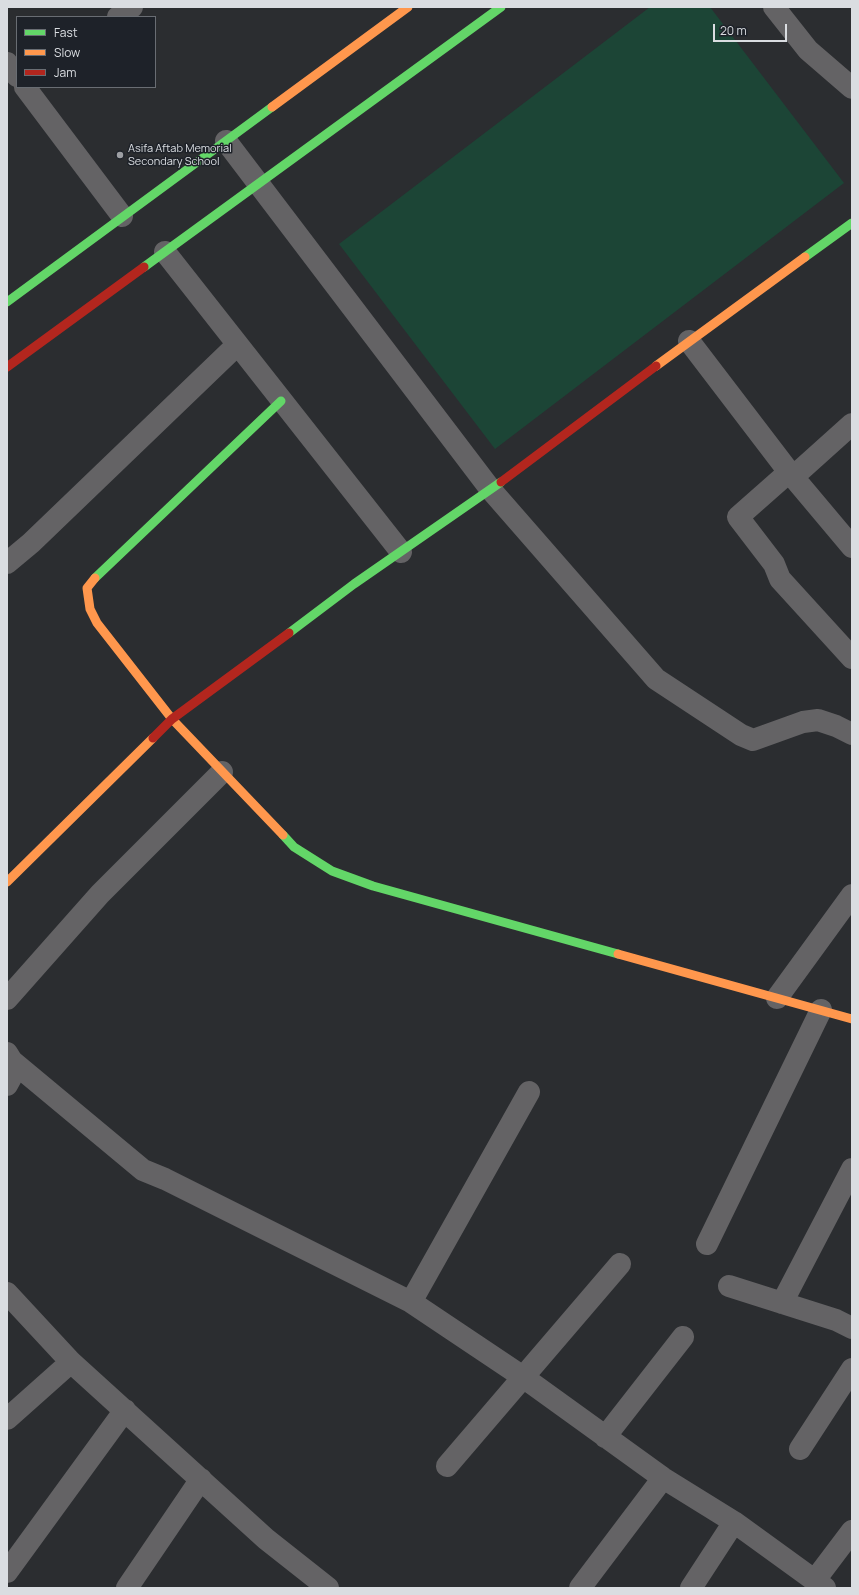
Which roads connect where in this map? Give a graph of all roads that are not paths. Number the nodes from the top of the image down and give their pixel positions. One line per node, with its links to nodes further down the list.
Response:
1 (132, 7): 5 (street)
2 (501, 7): 11 (street)
3 (774, 7): 9 (street)
4 (403, 8): 10 (street)
5 (119, 16)
6 (7, 63): 7 (street)
7 (16, 75)
8 (26, 88): 12 (street)
9 (852, 88)
10 (226, 141): 11 (street); 12 (street)
11 (260, 183): 14 (street); 22 (street)
12 (122, 216): 15 (street)
13 (852, 223): 16 (street)
14 (164, 252): 17 (street); 18 (street)
15 (7, 302)
16 (689, 341): 21 (street); 22 (street)
17 (237, 345): 19 (street); 25 (street)
18 (7, 367)
19 (281, 401): 24 (street); 27 (street)
20 (852, 424): 21 (street)
21 (791, 474): 23 (street); 26 (street)
22 (491, 490): 24 (street); 28 (street)
23 (852, 547)
24 (400, 552): 27 (street)
25 (7, 563)
26 (852, 658)
27 (172, 719): 29 (street); 30 (street)
28 (852, 734)
29 (222, 772): 32 (street); 33 (street)
30 (7, 882)
31 (852, 895): 32 (street)
32 (777, 998): 34 (street)
33 (7, 999)
34 (821, 1010): 35 (street); 40 (street)
35 (852, 1019)
36 (10, 1058): 37 (street); 44 (street)
37 (7, 1085)
38 (528, 1092): 44 (street)
39 (852, 1169): 45 (street)
40 (707, 1244)
41 (620, 1264): 50 (street)
42 (729, 1286): 45 (street)
43 (7, 1293): 48 (street)
44 (411, 1302): 50 (street)
45 (782, 1303): 46 (street)
46 (852, 1328)
47 (683, 1337): 53 (street)
48 (71, 1362): 51 (street); 52 (street)
49 (852, 1369): 54 (street)
50 (523, 1377): 53 (street); 55 (street)
51 (125, 1410): 57 (street); 60 (street)
52 (7, 1419)
53 (605, 1437): 56 (street)
54 (800, 1449)
55 (447, 1466)
56 (663, 1478): 58 (street); 64 (street)
57 (200, 1479): 62 (street); 63 (street)
58 (734, 1522): 61 (street); 65 (street)
59 (852, 1530): 61 (street)
60 (7, 1572)
61 (820, 1584)
62 (127, 1588)
63 (328, 1588)
64 (580, 1588)
65 (691, 1588)

